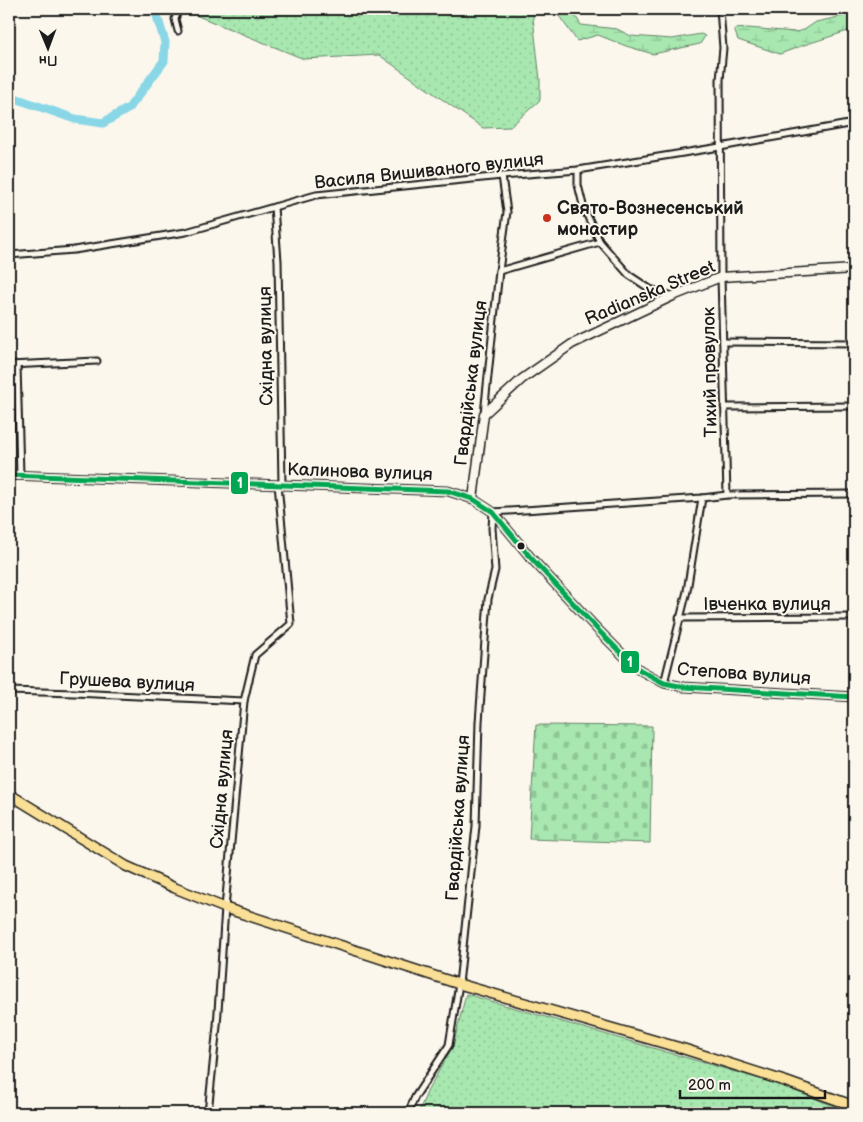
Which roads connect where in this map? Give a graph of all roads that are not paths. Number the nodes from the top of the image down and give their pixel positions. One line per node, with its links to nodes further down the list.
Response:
1 (179, 9): 3 (street)
2 (720, 9): 5 (street, Тихий провулок)
3 (178, 31)
4 (854, 123): 5 (street, Василя Вишиваного вулиця)
5 (720, 147): 6 (street, Василя Вишиваного вулиця); 13 (street, Тихий провулок)
6 (578, 170): 7 (street, Василя Вишиваного вулиця); 9 (street)
7 (502, 176): 8 (street, Василя Вишиваного вулиця); 12 (street, Гвардійська вулиця)
8 (274, 207): 10 (street, Василя Вишиваного вулиця); 25 (street, Східна вулиця)
9 (600, 242): 12 (street); 14 (street)
10 (9, 255)
11 (854, 269): 13 (street, Radianska Street)
12 (499, 271): 22 (street, Гвардійська вулиця)
13 (721, 277): 14 (street, Radianska Street); 15 (street, Тихий провулок)
14 (673, 296): 22 (street, Radianska Street)
15 (723, 342): 16 (street); 21 (street, Тихий провулок)
16 (854, 343)
17 (97, 361): 19 (street)
18 (9, 365): 19 (street)
19 (17, 365): 24 (street)
20 (854, 406): 21 (street)
21 (724, 407): 27 (street, Тихий провулок)
22 (484, 414): 29 (street, Гвардійська вулиця)
23 (9, 475): 24 (street, Калинова вулиця)
24 (20, 475): 25 (street, Калинова вулиця)
25 (280, 484): 29 (street, Калинова вулиця); 36 (street, Східна вулиця)
26 (854, 494): 27 (street)
27 (727, 495): 28 (street)
28 (702, 498): 30 (street); 32 (street)
29 (473, 499): 30 (street, Калинова вулиця)
30 (493, 512): 33 (street, Степова вулиця); 39 (street, Гвардійська вулиця)
31 (854, 617): 32 (street, Івченка вулиця)
32 (679, 618): 33 (street)
33 (664, 682): 35 (street, Степова вулиця)
34 (9, 691): 36 (street, Грушева вулиця)
35 (854, 697)
36 (244, 701): 38 (street, Східна вулиця)
37 (9, 794): 38 (main road)
38 (225, 908): 39 (main road); 41 (street, Східна вулиця)
39 (459, 984): 40 (main road); 42 (street, Гвардійська вулиця)
40 (854, 1106)
41 (208, 1113)
42 (408, 1113)

